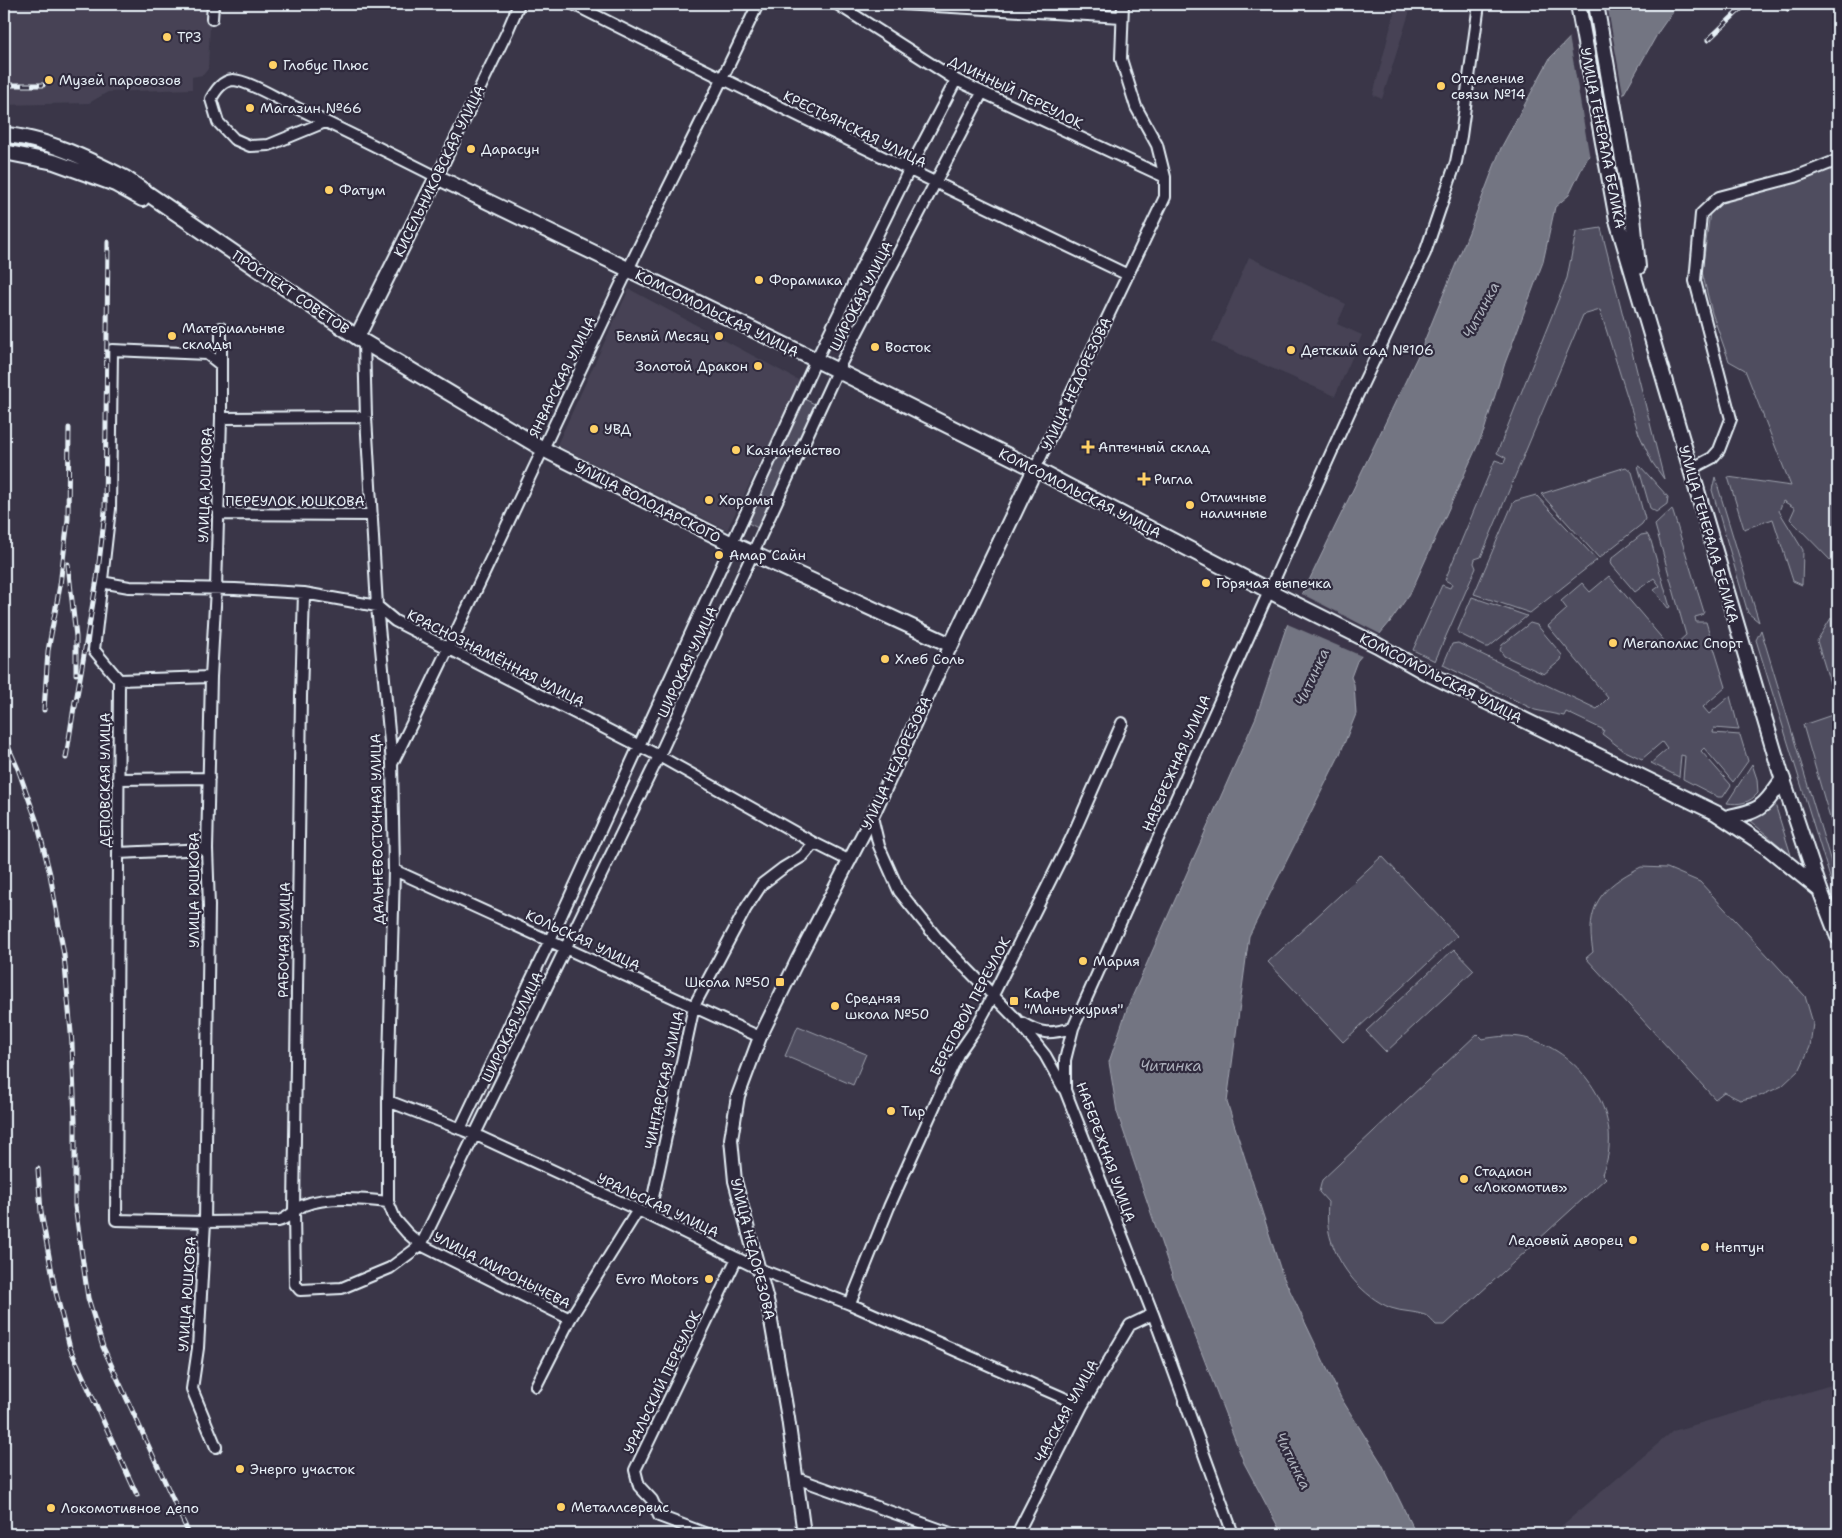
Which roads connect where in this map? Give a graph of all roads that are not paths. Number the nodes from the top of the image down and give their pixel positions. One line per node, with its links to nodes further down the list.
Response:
1 (213, 4): 12 (street)
2 (518, 4): 21 (street, КИСЕЛЬНИКОВСКАЯ УЛИЦА)
3 (573, 4): 13 (street, КРЕСТЬЯНСКАЯ УЛИЦА)
4 (758, 4): 13 (street, ЯНВАРСКАЯ УЛИЦА)
5 (837, 4): 14 (street, ДЛИННЫЙ ПЕРЕУЛОК)
6 (901, 4): 11 (street)
7 (1122, 4): 11 (street, УЛИЦА НЕДОРЕЗОВА)
8 (1479, 4): 44 (street, НАБЕРЕЖНАЯ УЛИЦА)
9 (1578, 4): 27 (main road, УЛИЦА ГЕНЕРАЛА БЕЛИКА)
10 (1596, 4): 27 (main road, УЛИЦА ГЕНЕРАЛА БЕЛИКА)
11 (1122, 17): 22 (street, УЛИЦА НЕДОРЕЗОВА)
12 (212, 19)
13 (723, 80): 20 (street, КРЕСТЬЯНСКАЯ УЛИЦА); 25 (street, ЯНВАРСКАЯ УЛИЦА)
14 (956, 80): 15 (street, ДЛИННЫЙ ПЕРЕУЛОК); 20 (street, ШИРОКАЯ УЛИЦА)
15 (982, 93): 22 (street, ДЛИННЫЙ ПЕРЕУЛОК); 23 (street, ШИРОКАЯ УЛИЦА)
16 (325, 122): 16 (street, КОМСОМОЛЬСКАЯ УЛИЦА); 21 (street, КОМСОМОЛЬСКАЯ УЛИЦА)
17 (4, 135): 24 (main road, ПРОСПЕКТ СОВЕТОВ)
18 (4, 152): 24 (main road, ПРОСПЕКТ СОВЕТОВ)
19 (1838, 160): 37 (street)
20 (909, 170): 23 (street, КРЕСТЬЯНСКАЯ УЛИЦА); 30 (street, ШИРОКАЯ УЛИЦА)
21 (437, 176): 25 (main road, КОМСОМОЛЬСКАЯ УЛИЦА); 29 (main road, КИСЕЛЬНИКОВСКАЯ УЛИЦА)
22 (1165, 177): 26 (street, УЛИЦА НЕДОРЕЗОВА)
23 (934, 183): 26 (street, КРЕСТЬЯНСКАЯ УЛИЦА); 32 (street, ШИРОКАЯ УЛИЦА)
24 (225, 247): 29 (main road, ПРОСПЕКТ СОВЕТОВ)
25 (628, 270): 30 (main road, КОМСОМОЛЬСКАЯ УЛИЦА); 35 (street, ЯНВАРСКАЯ УЛИЦА)
26 (1128, 274): 36 (street, УЛИЦА НЕДОРЕЗОВА)
27 (1641, 300): 37 (main road, УЛИЦА ГЕНЕРАЛА БЕЛИКА)
28 (221, 328): 31 (street, УЛИЦА ЮШКОВА)
29 (361, 339): 34 (street, ДАЛЬНЕВОСТОЧНАЯ УЛИЦА); 35 (main road, УЛИЦА ВОЛОДАРСКОГО)
30 (816, 360): 32 (main road, КОМСОМОЛЬСКАЯ УЛИЦА); 40 (street, ШИРОКАЯ УЛИЦА)
31 (221, 365): 33 (street, УЛИЦА ЮШКОВА); 42 (street)
32 (837, 372): 36 (main road, КОМСОМОЛЬСКАЯ УЛИЦА); 41 (street, ШИРОКАЯ УЛИЦА)
33 (221, 418): 34 (street); 38 (street, УЛИЦА ЮШКОВА)
34 (366, 418): 39 (street, ДАЛЬНЕВОСТОЧНАЯ УЛИЦА)
35 (543, 449): 40 (main road, УЛИЦА ВОЛОДАРСКОГО); 48 (street, ЯНВАРСКАЯ УЛИЦА)
36 (1035, 469): 44 (main road, КОМСОМОЛЬСКАЯ УЛИЦА); 47 (main road, УЛИЦА НЕДОРЕЗОВА)
37 (1691, 469): 57 (main road, УЛИЦА ГЕНЕРАЛА БЕЛИКА)
38 (218, 514): 39 (street, ПЕРЕУЛОК ЮШКОВА); 43 (street, УЛИЦА ЮШКОВА)
39 (372, 515): 46 (street, ДАЛЬНЕВОСТОЧНАЯ УЛИЦА)
40 (732, 544): 41 (main road, УЛИЦА ВОЛОДАРСКОГО); 52 (street, ШИРОКАЯ УЛИЦА)
41 (753, 553): 47 (main road, УЛИЦА ВОЛОДАРСКОГО); 53 (street, ШИРОКАЯ УЛИЦА)
42 (101, 582): 43 (street, КРАСНОЗНАМЁННАЯ УЛИЦА); 50 (street)
43 (216, 588): 45 (street, КРАСНОЗНАМЁННАЯ УЛИЦА); 49 (street, УЛИЦА ЮШКОВА)
44 (1268, 590): 59 (main road, КОМСОМОЛЬСКАЯ УЛИЦА); 72 (street, НАБЕРЕЖНАЯ УЛИЦА)
45 (304, 593): 46 (street, КРАСНОЗНАМЁННАЯ УЛИЦА); 79 (street, РАБОЧАЯ УЛИЦА)
46 (377, 606): 48 (street, КРАСНОЗНАМЁННАЯ УЛИЦА); 54 (street, ДАЛЬНЕВОСТОЧНАЯ УЛИЦА)
47 (951, 645): 58 (street, УЛИЦА НЕДОРЕЗОВА)
48 (449, 649): 52 (street, КРАСНОЗНАМЁННАЯ УЛИЦА); 54 (street, ЯНВАРСКАЯ УЛИЦА)
49 (211, 677): 50 (street); 55 (street, УЛИЦА ЮШКОВА)
50 (119, 680): 56 (street, ДЕПОВСКАЯ УЛИЦА)
51 (1122, 723): 69 (street, БЕРЕГОВОЙ ПЕРЕУЛОК)
52 (638, 746): 53 (street, КРАСНОЗНАМЁННАЯ УЛИЦА); 67 (street, ШИРОКАЯ УЛИЦА)
53 (658, 756): 60 (street, КРАСНОЗНАМЁННАЯ УЛИЦА); 68 (street, ШИРОКАЯ УЛИЦА)
54 (392, 763): 64 (street, ДАЛЬНЕВОСТОЧНАЯ УЛИЦА)
55 (209, 778): 56 (street); 61 (street, УЛИЦА ЮШКОВА)
56 (118, 779): 62 (street, ДЕПОВСКАЯ УЛИЦА)
57 (1783, 779): 59 (main road); 65 (main road, УЛИЦА ГЕНЕРАЛА БЕЛИКА)
58 (872, 817): 63 (street, УЛИЦА НЕДОРЕЗОВА); 69 (street)
59 (1725, 818): 65 (main road, КОМСОМОЛЬСКАЯ УЛИЦА)
60 (814, 843): 63 (street, КРАСНОЗНАМЁННАЯ УЛИЦА); 70 (street, ЧИНГАРСКАЯ УЛИЦА)
61 (207, 849): 62 (street); 82 (street, УЛИЦА ЮШКОВА)
62 (118, 853): 82 (street, ДЕПОВСКАЯ УЛИЦА)
63 (850, 861): 73 (street, УЛИЦА НЕДОРЕЗОВА)
64 (394, 870): 67 (street, КОЛЬСКАЯ УЛИЦА); 75 (street, ДАЛЬНЕВОСТОЧНАЯ УЛИЦА)
65 (1820, 890): 66 (main road, УЛИЦА ГЕНЕРАЛА БЕЛИКА)
66 (1838, 937)
67 (550, 940): 68 (street, КОЛЬСКАЯ УЛИЦА); 76 (street, ШИРОКАЯ УЛИЦА)
68 (566, 947): 70 (street, КОЛЬСКАЯ УЛИЦА); 77 (street, ШИРОКАЯ УЛИЦА)
69 (992, 994): 71 (street); 86 (street, БЕРЕГОВОЙ ПЕРЕУЛОК)
70 (694, 1006): 73 (street, КОЛЬСКАЯ УЛИЦА); 81 (street, ЧИНГАРСКАЯ УЛИЦА)
71 (1016, 1020): 72 (street); 74 (street)
72 (1073, 1028): 74 (street, НАБЕРЕЖНАЯ УЛИЦА)
73 (760, 1036): 85 (street, УЛИЦА НЕДОРЕЗОВА)
74 (1065, 1090): 87 (street, НАБЕРЕЖНАЯ УЛИЦА)
75 (388, 1100): 76 (street, УРАЛЬСКАЯ УЛИЦА); 78 (street, ДАЛЬНЕВОСТОЧНАЯ УЛИЦА)
76 (460, 1129): 77 (street, УРАЛЬСКАЯ УЛИЦА)
77 (476, 1135): 80 (street, УРАЛЬСКАЯ УЛИЦА); 83 (street, ШИРОКАЯ УЛИЦА)
78 (388, 1202): 79 (street); 83 (street, ДАЛЬНЕВОСТОЧНАЯ УЛИЦА)
79 (294, 1210): 82 (street); 83 (street, РАБОЧАЯ УЛИЦА)
80 (638, 1210): 81 (street, УРАЛЬСКАЯ УЛИЦА); 88 (street)
81 (649, 1216): 84 (street, УРАЛЬСКАЯ УЛИЦА)
82 (205, 1222): 91 (street, УЛИЦА ЮШКОВА)
83 (421, 1245): 88 (street, УЛИЦА МИРОНЫЧЕВА)
84 (737, 1258): 85 (street, УРАЛЬСКАЯ УЛИЦА); 93 (street, УРАЛЬСКИЙ ПЕРЕУЛОК)
85 (759, 1269): 86 (street, УРАЛЬСКАЯ УЛИЦА); 92 (street, УЛИЦА НЕДОРЕЗОВА)
86 (850, 1304): 90 (street, УРАЛЬСКАЯ УЛИЦА)
87 (1153, 1314): 90 (street, ЧАРСКАЯ УЛИЦА); 97 (street, НАБЕРЕЖНАЯ УЛИЦА)
88 (570, 1319): 89 (street)
89 (536, 1386)
90 (1082, 1406): 96 (street, ЧАРСКАЯ УЛИЦА)
91 (216, 1447)
92 (796, 1478): 94 (street, УЛИЦА НЕДОРЕЗОВА); 95 (street)
93 (707, 1534)
94 (804, 1534)
95 (953, 1534)
96 (1017, 1534)
97 (1233, 1534)

